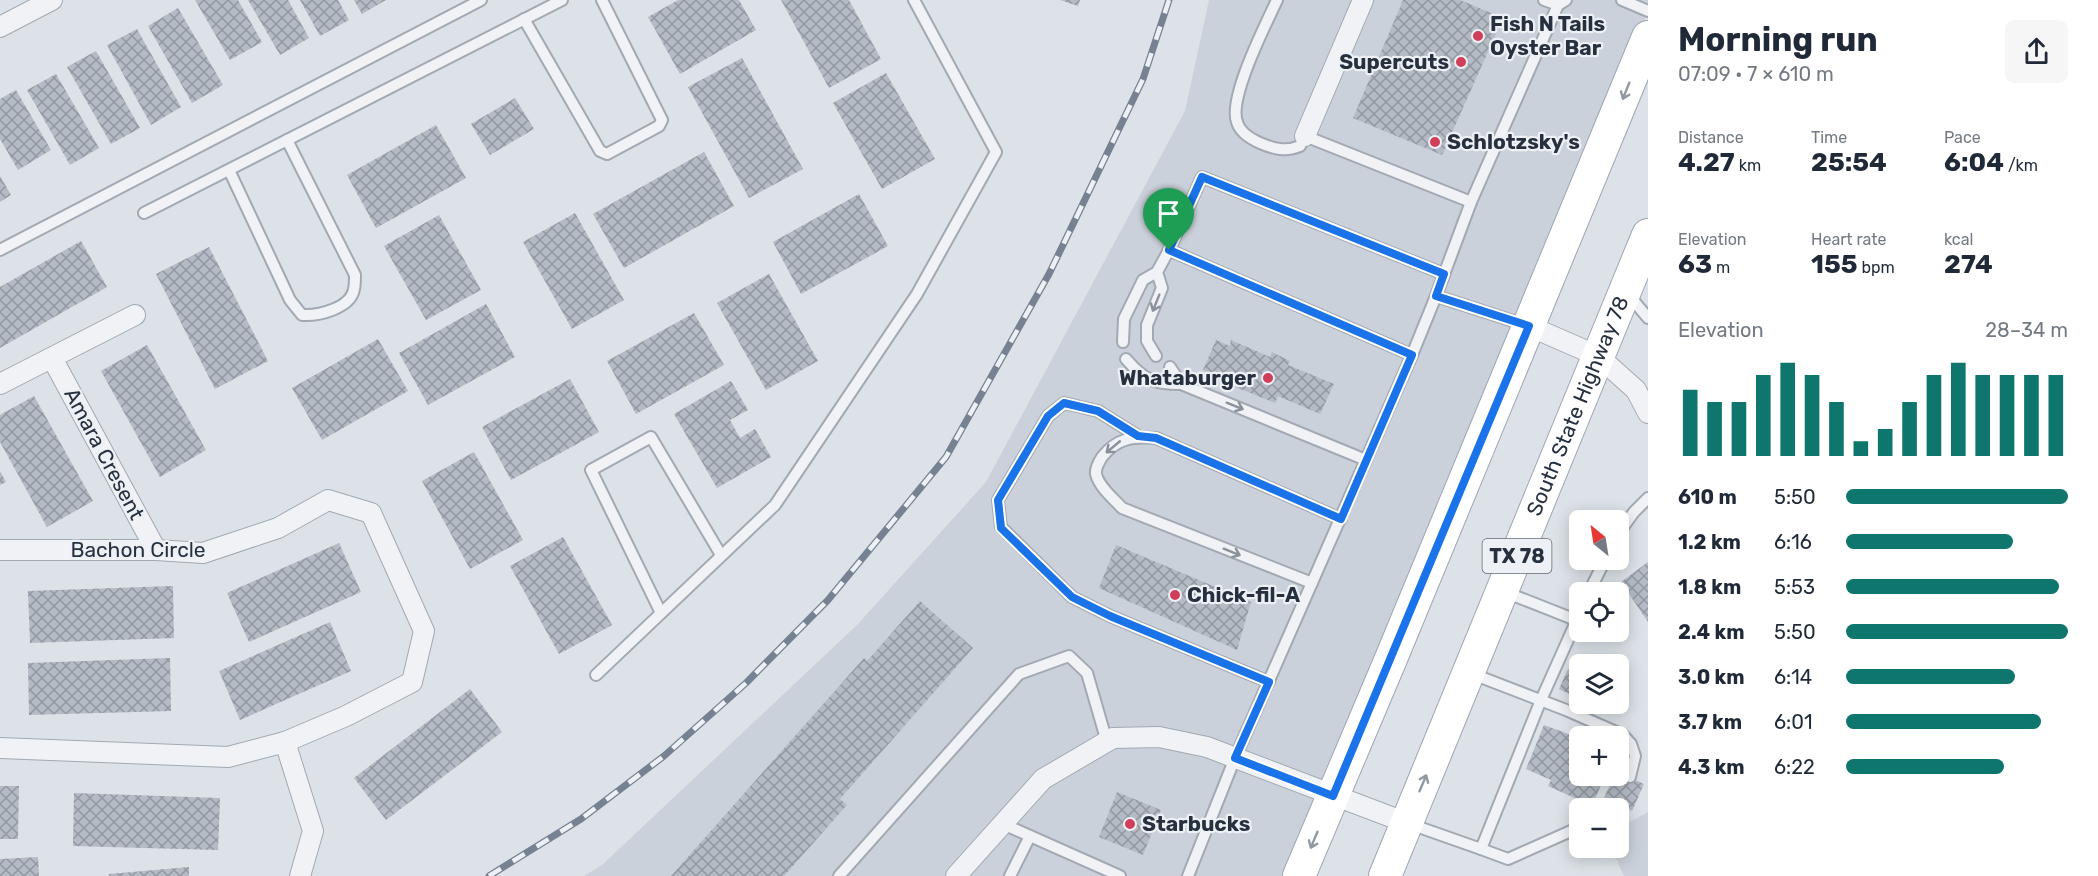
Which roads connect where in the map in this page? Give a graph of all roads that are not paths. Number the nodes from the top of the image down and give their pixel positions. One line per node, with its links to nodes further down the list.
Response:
1 (52, 0): 13 (street)
2 (481, 0): 21 (lane)
3 (562, 0): 12 (lane)
4 (602, 0): 12 (lane)
5 (914, 0): 47 (lane)
6 (1277, 0): 15 (lane)
7 (1364, 0): 15 (street)
8 (1544, 0): 10 (lane)
9 (1622, 0): 11 (lane)
10 (1562, 2): 18 (lane)
11 (1648, 11)
12 (524, 19): 16 (lane)
13 (0, 27)
14 (1648, 37): 29 (main road, one-way to 29)
15 (1305, 136): 18 (lane)
16 (287, 140): 17 (lane); 17 (lane)
17 (228, 170): 19 (lane)
18 (1471, 202): 24 (lane)
19 (144, 213)
20 (1648, 235): 25 (main road, South State Highway 78 / TX 78)
21 (0, 250)
22 (1169, 250): 23 (lane); 24 (lane); 31 (lane)
23 (1157, 272): 30 (lane); 32 (lane, one-way to 32)
24 (1444, 274): 26 (lane)
25 (1625, 291): 28 (lane); 33 (main road, South State Highway 78 / TX 78)
26 (1436, 296): 29 (lane); 31 (lane)
27 (135, 315): 34 (street)
28 (1648, 318)
29 (1529, 326): 33 (street); 62 (main road)
30 (1123, 342)
31 (1412, 355): 41 (lane)
32 (1156, 356)
33 (1598, 356): 39 (street); 49 (main road, South State Highway 78 / TX 78)
34 (52, 358): 37 (street); 46 (street, Amara Cresent)
35 (1126, 359): 38 (lane)
36 (1170, 367): 38 (lane)
37 (0, 384)
38 (1181, 384): 41 (lane, one-way to 41)
39 (1648, 413)
40 (1138, 436): 43 (lane); 48 (lane, one-way to 48); 55 (lane)
41 (1366, 460): 43 (lane)
42 (1648, 498): 44 (lane)
43 (1341, 519): 48 (lane)
44 (1629, 520)
45 (0, 550): 46 (street, Bachon Circle)
46 (156, 550): 57 (street, Bachon Circle)
47 (721, 555): 50 (lane); 50 (lane)
48 (1312, 583): 55 (lane)
49 (1502, 590): 51 (lane); 53 (main road, South State Highway 78 / TX 78)
50 (661, 613): 54 (lane)
51 (1569, 614)
52 (1569, 637): 56 (lane)
53 (1469, 672): 56 (lane); 63 (main road, South State Highway 78 / TX 78, one-way to 53)
54 (596, 675)
55 (1269, 682): 60 (lane)
56 (1541, 699): 61 (lane); 67 (lane)
57 (285, 742): 59 (street, Bachon Circle); 68 (street)
58 (1107, 742): 60 (street); 64 (street); 69 (lane)
59 (0, 748)
60 (1235, 758): 62 (street); 73 (lane)
61 (1630, 777)
62 (1333, 796): 63 (street); 74 (main road, one-way to 74)
63 (1407, 823): 67 (lane); 75 (main road, South State Highway 78 / TX 78)
64 (1003, 824): 66 (lane); 70 (street)
65 (1569, 832): 67 (lane)
66 (1030, 836): 71 (lane); 72 (lane)
67 (1481, 849)
68 (300, 876)
69 (838, 876)
70 (956, 876)
71 (1010, 876)
72 (1120, 876)
73 (1188, 876)
74 (1299, 876)
75 (1385, 876)

